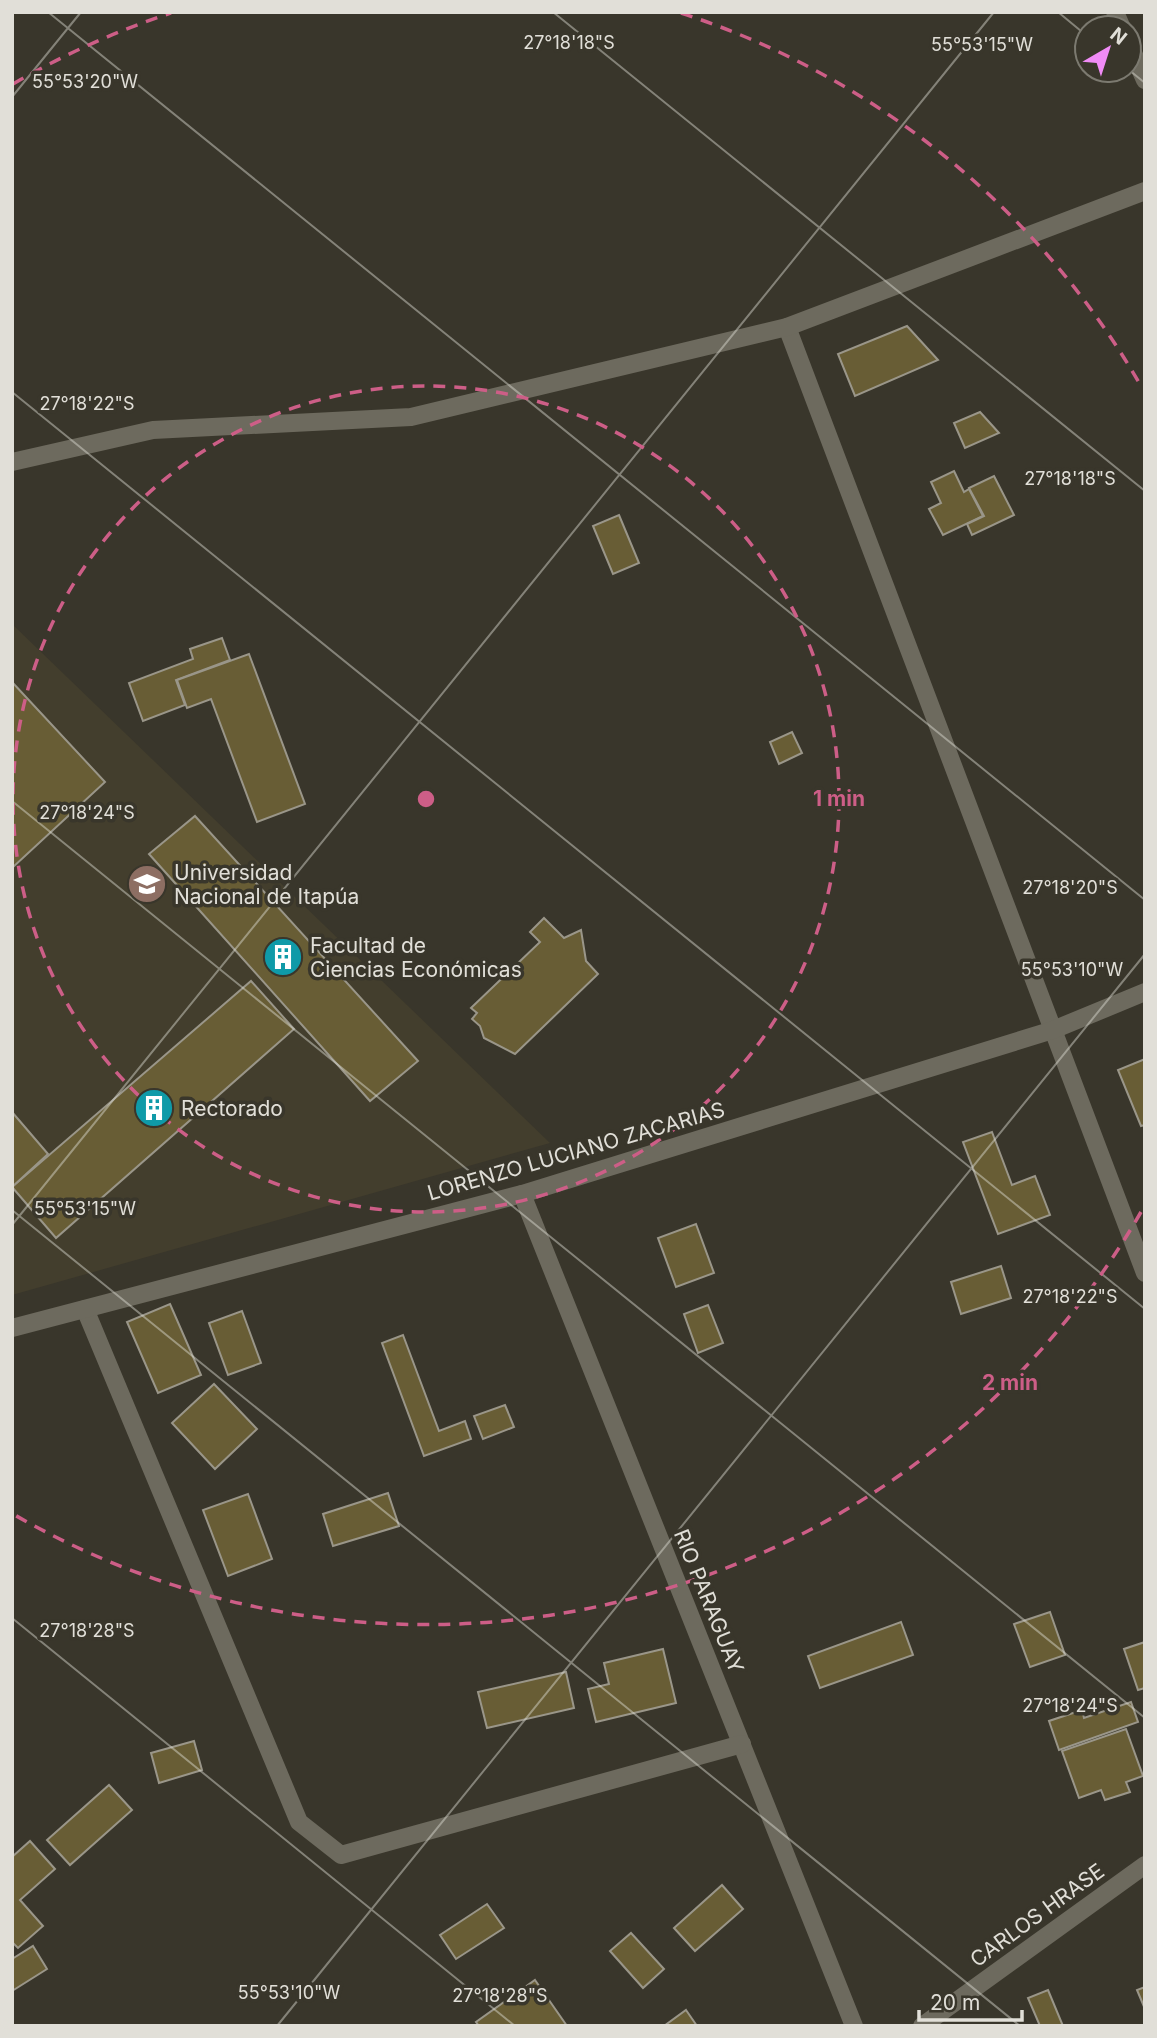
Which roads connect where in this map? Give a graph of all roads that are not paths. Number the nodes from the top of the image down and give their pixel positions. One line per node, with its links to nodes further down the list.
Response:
1 (1145, 191): 2 (street)
2 (787, 327): 3 (street); 5 (street)
3 (12, 462)
4 (1145, 992): 5 (street, LORENZO LUCIANO ZACARIAS)
5 (1053, 1030): 6 (street, LORENZO LUCIANO ZACARIAS); 7 (street)
6 (522, 1194): 8 (street, LORENZO LUCIANO ZACARIAS); 10 (street, RIO PARAGUAY)
7 (1145, 1273)
8 (85, 1309): 9 (street, LORENZO LUCIANO ZACARIAS); 10 (street)
9 (12, 1328)
10 (742, 1744): 12 (street, RIO PARAGUAY)
11 (1145, 1865): 13 (street, CARLOS HRASE)
12 (854, 2026)
13 (922, 2026)

